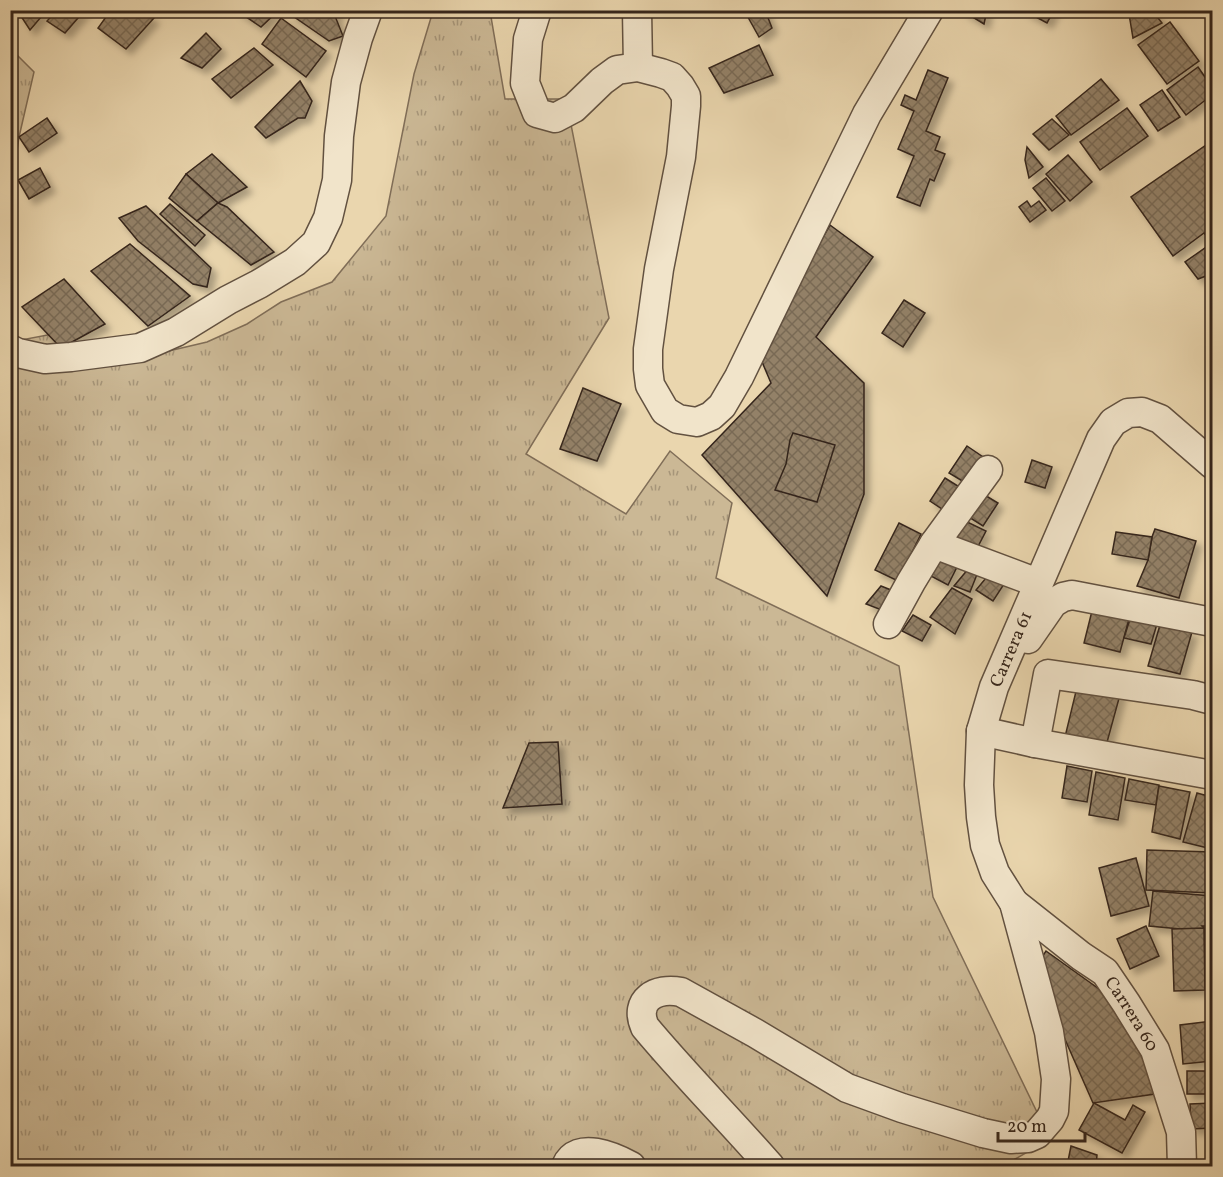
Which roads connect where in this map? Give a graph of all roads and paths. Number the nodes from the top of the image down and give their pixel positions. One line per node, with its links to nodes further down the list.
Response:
1 (368, 10): 6 (street)
2 (537, 10): 5 (street)
3 (636, 10): 5 (street)
4 (929, 10): 5 (street)
5 (638, 67)
6 (10, 349)
7 (1212, 464): 10 (street, Carrera 61)
8 (988, 470): 9 (street)
9 (934, 544): 10 (street); 12 (street)
10 (1038, 583): 13 (street, Carrera 61)
11 (1212, 622): 13 (street)
12 (888, 624)
13 (994, 687): 15 (street, Carrera 61)
14 (1212, 700): 16 (street)
15 (981, 731): 16 (street); 18 (street, Carrera 61)
16 (1035, 743): 17 (street)
17 (1212, 775)
18 (1014, 903): 21 (street); 22 (street, Carrera 60)
19 (566, 1167): 20 (street)
20 (631, 1167)
21 (770, 1167)
22 (1182, 1167)

